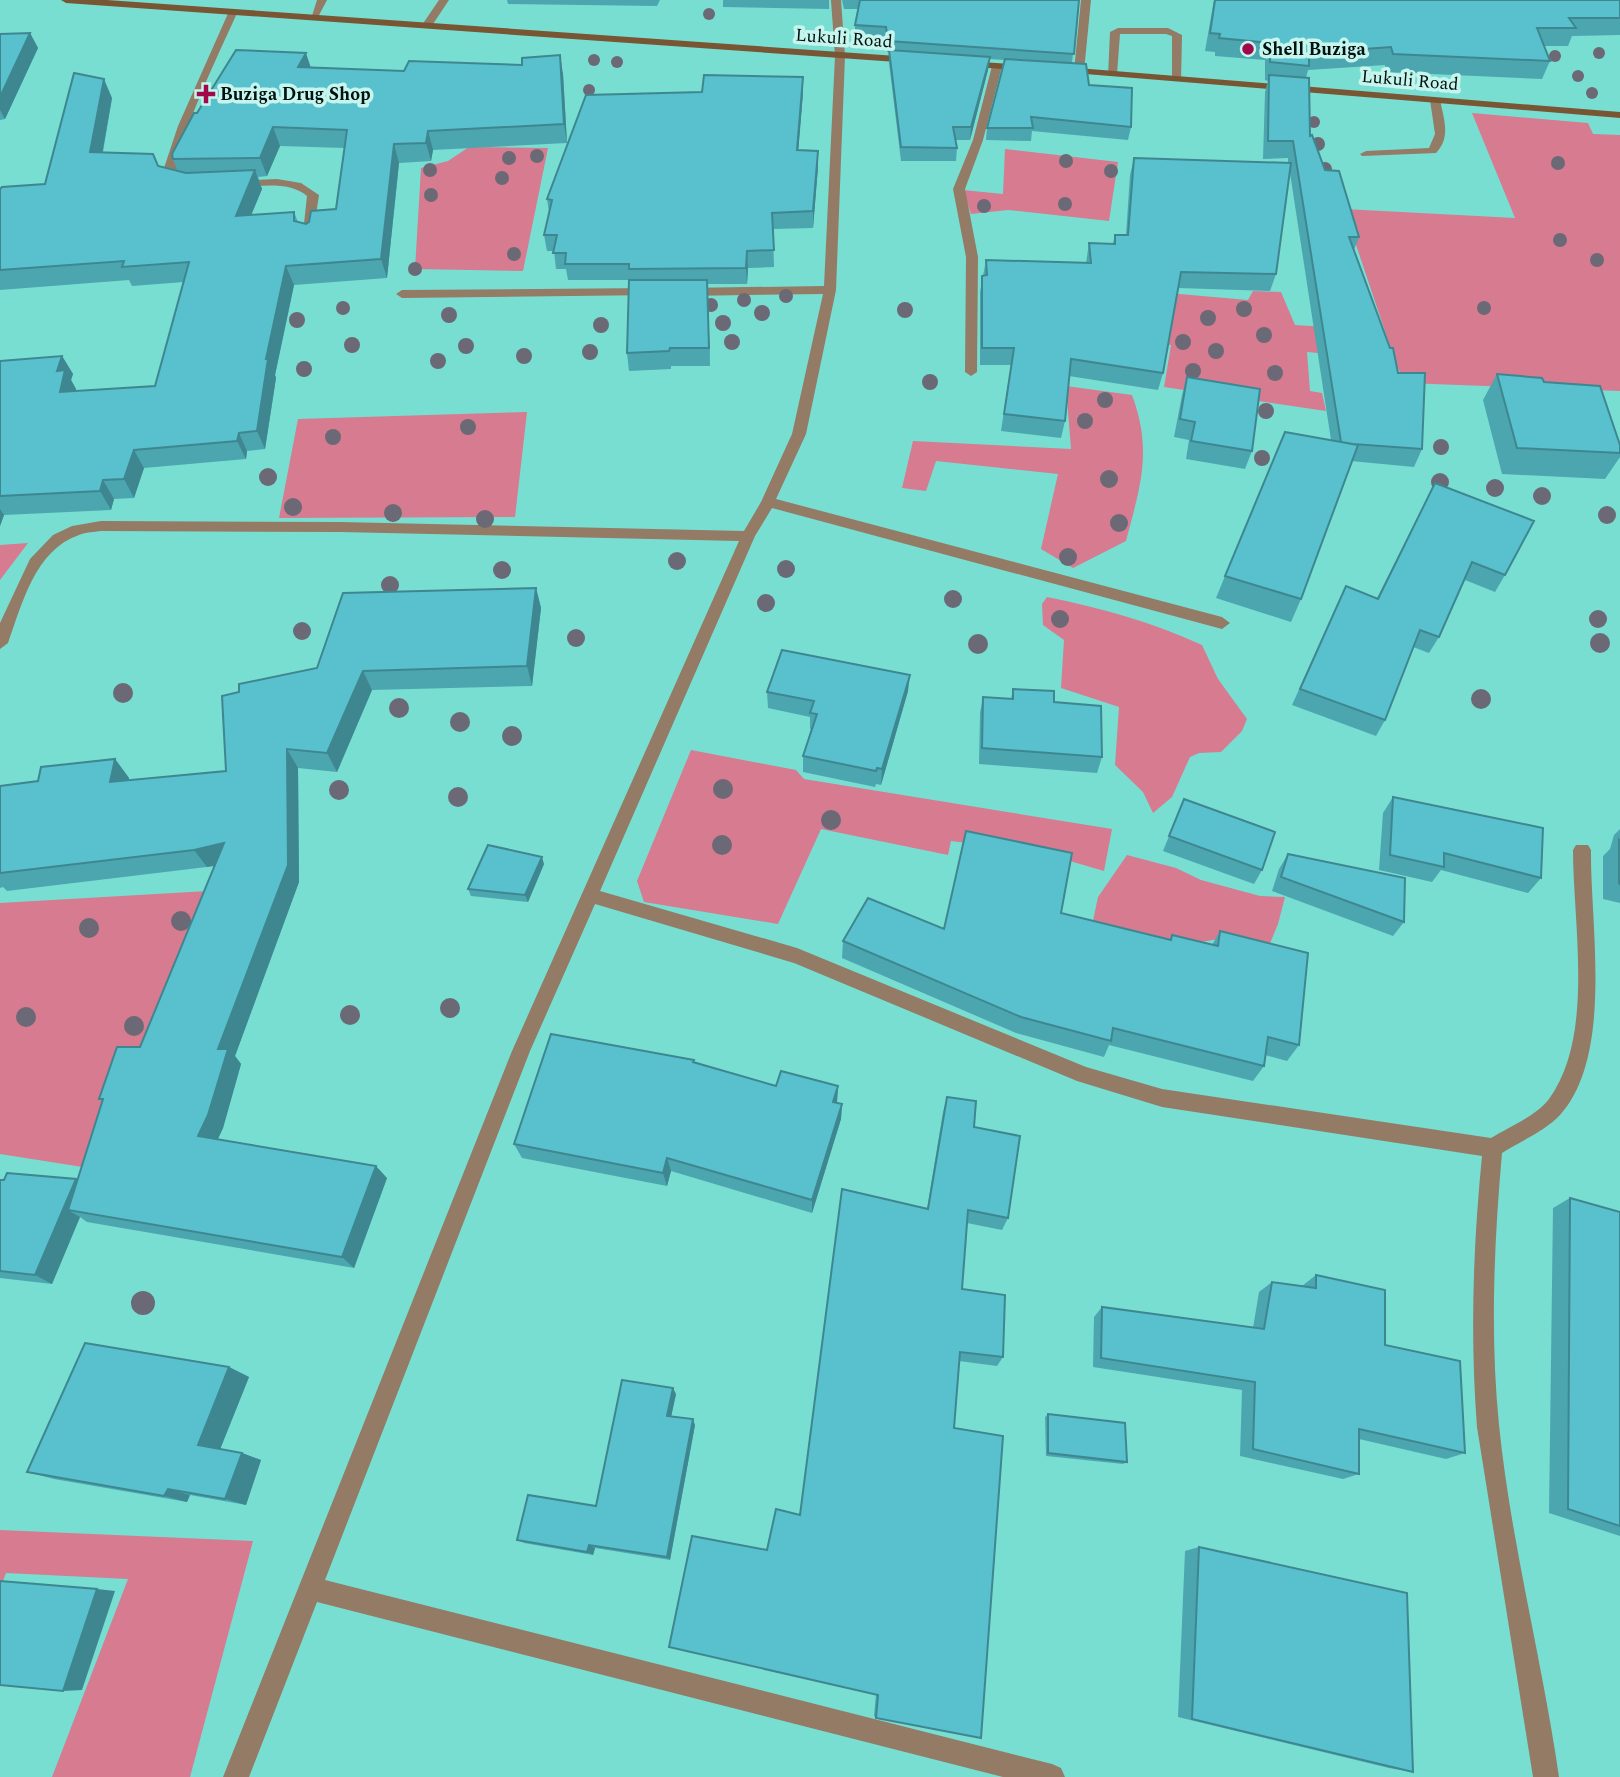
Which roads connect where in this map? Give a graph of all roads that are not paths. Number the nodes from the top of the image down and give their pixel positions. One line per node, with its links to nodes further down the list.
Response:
1 (66, 0): 6 (street, Lukuli Road)
2 (323, 0): 7 (street)
3 (444, 0): 8 (street)
4 (836, 0): 9 (street)
5 (1086, 0): 15 (street)
6 (233, 11): 7 (street, Lukuli Road); 22 (street)
7 (314, 17): 8 (street, Lukuli Road)
8 (427, 25): 9 (street, Lukuli Road)
9 (840, 56): 10 (street, Lukuli Road); 24 (street)
10 (919, 61)
11 (958, 63): 12 (street)
12 (997, 66): 13 (street); 26 (street)
13 (1038, 68)
14 (1052, 69): 15 (street, Lukuli Road)
15 (1079, 71): 16 (street, Lukuli Road)
16 (1112, 74): 17 (street, Lukuli Road); 17 (street)
17 (1177, 79): 18 (street, Lukuli Road)
18 (1434, 100): 19 (street, Lukuli Road); 20 (street)
19 (1620, 115)
20 (1366, 154)
21 (221, 184): 23 (street)
22 (196, 185)
23 (309, 237)
24 (830, 290): 25 (street); 27 (street)
25 (402, 294)
26 (971, 372)
27 (768, 502): 28 (street); 29 (street)
28 (748, 536): 30 (street); 32 (street)
29 (1223, 623)
30 (0, 643)
31 (1582, 849): 33 (street)
32 (592, 896): 33 (street); 34 (street)
33 (1493, 1148): 37 (street)
34 (310, 1588): 35 (street); 36 (street)
35 (236, 1777)
36 (1052, 1777)
37 (1546, 1777)

